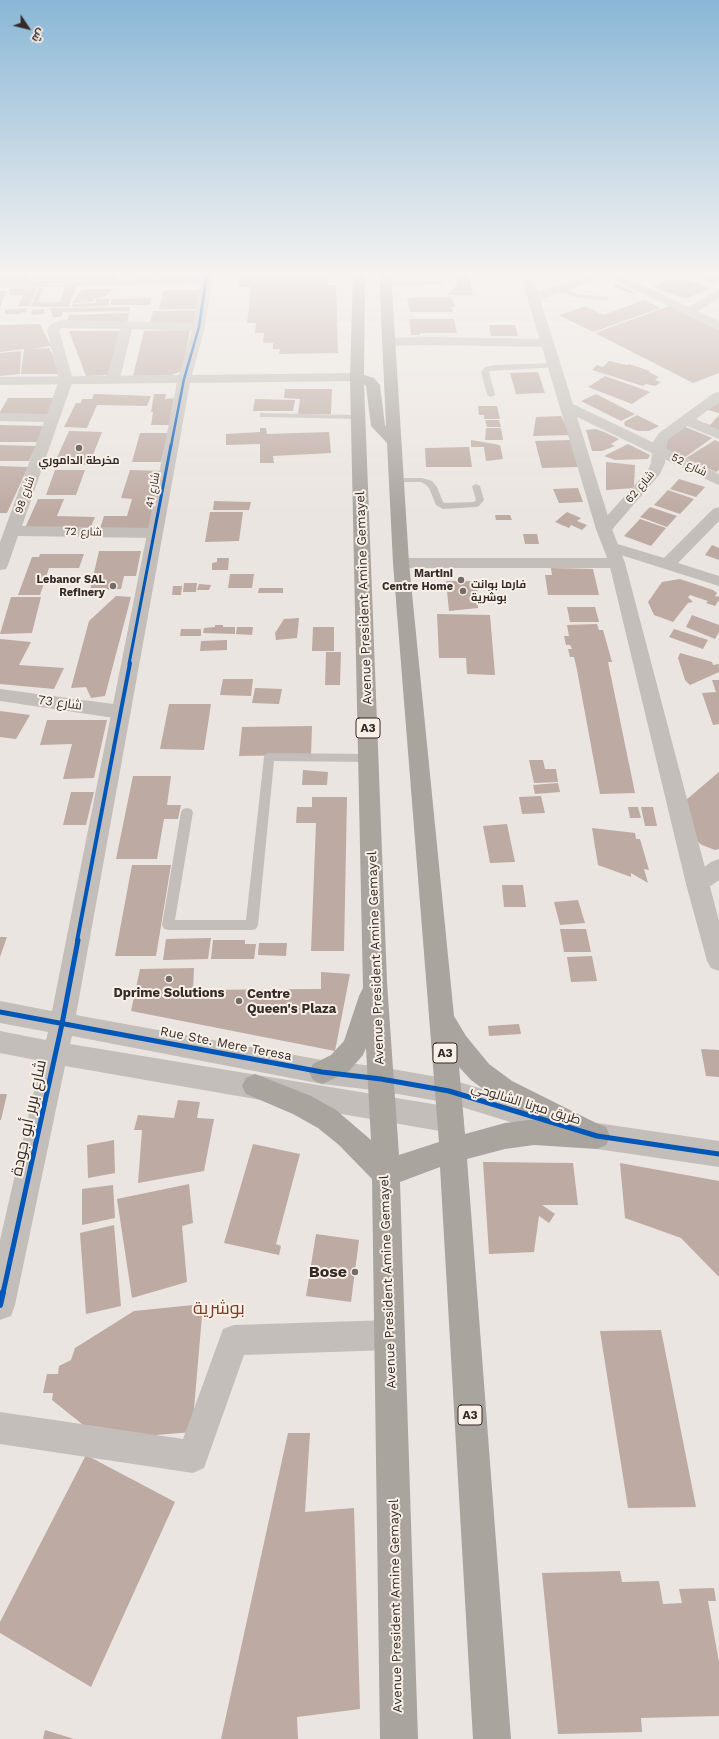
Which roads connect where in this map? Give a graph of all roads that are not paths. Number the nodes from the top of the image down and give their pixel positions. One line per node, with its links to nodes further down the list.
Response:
1 (59, 354): 11 (street)
2 (120, 354): 9 (street)
3 (191, 354): 10 (street, شارع 41)
4 (358, 354): 8 (highway, Avenue President Amine Gemayel / A3)
5 (390, 354): 22 (highway, A3)
6 (552, 354): 7 (street)
7 (555, 365): 13 (lane); 15 (street)
8 (358, 377): 10 (street); 18 (highway, Avenue President Amine Gemayel / A3); 22 (highway)
9 (113, 379): 10 (street); 11 (street)
10 (184, 379): 32 (street, شارع 41)
11 (66, 380): 12 (street); 19 (street, شارع 98)
12 (0, 381)
13 (491, 395)
14 (719, 396): 20 (street, شارع 62)
15 (568, 407): 23 (street, شارع 52); 30 (street)
16 (263, 415): 18 (lane)
17 (0, 417): 19 (street)
18 (359, 417): 40 (highway, Avenue President Amine Gemayel / A3)
19 (53, 418): 29 (street, شارع 98)
20 (686, 420): 21 (street); 23 (street, شارع 62)
21 (719, 435)
22 (394, 442): 26 (highway, A3)
23 (658, 450): 24 (street, شارع 52); 30 (street, شارع 62)
24 (719, 480)
25 (476, 486): 26 (lane)
26 (398, 487): 34 (highway, A3)
27 (719, 512): 35 (street)
28 (0, 515): 29 (street)
29 (18, 515): 31 (street, شارع 98)
30 (604, 529): 33 (street)
31 (12, 531): 32 (street, شارع 72); 36 (street, شارع 98)
32 (154, 533): 39 (street, شارع 41)
33 (614, 555): 34 (street); 35 (street); 43 (street)
34 (401, 563): 47 (highway, A3)
35 (667, 564): 37 (street)
36 (0, 565)
37 (719, 581)
38 (0, 695): 39 (street, شارع 73)
39 (121, 712): 48 (street, شارع 41)
40 (369, 758): 41 (lane); 45 (highway, Avenue President Amine Gemayel / A3)
41 (187, 812)
42 (719, 868): 43 (street)
43 (697, 884): 44 (street)
44 (719, 961)
45 (376, 982): 51 (highway); 52 (highway, Avenue President Amine Gemayel / A3)
46 (0, 1012): 48 (street, Rue Ste. Mere Teresa)
47 (441, 1016): 54 (highway, A3); 56 (highway)
48 (62, 1024): 50 (street, شارع بربر أبو جودة); 51 (street, Rue Ste. Mere Teresa)
49 (0, 1042): 50 (street)
50 (56, 1053): 53 (street); 60 (street, شارع بربر أبو جودة)
51 (322, 1072): 52 (street, Rue Ste. Mere Teresa)
52 (381, 1079): 54 (street, Rue Ste. Mere Teresa); 55 (highway, Avenue President Amine Gemayel / A3)
53 (255, 1086): 55 (street); 59 (highway)
54 (450, 1106): 55 (street); 56 (street, طريق ميرنا الشالوحي); 57 (highway, A3)
55 (382, 1108): 59 (highway, Avenue President Amine Gemayel / A3)
56 (597, 1136): 57 (highway); 58 (street, طريق ميرنا الشالوحي)
57 (453, 1150): 59 (highway); 64 (highway, A3)
58 (719, 1154)
59 (386, 1174): 61 (highway, Avenue President Amine Gemayel / A3)
60 (0, 1305)
61 (390, 1335): 62 (street); 63 (highway, Avenue President Amine Gemayel / A3)
62 (0, 1428)
63 (399, 1739)
64 (492, 1739)

